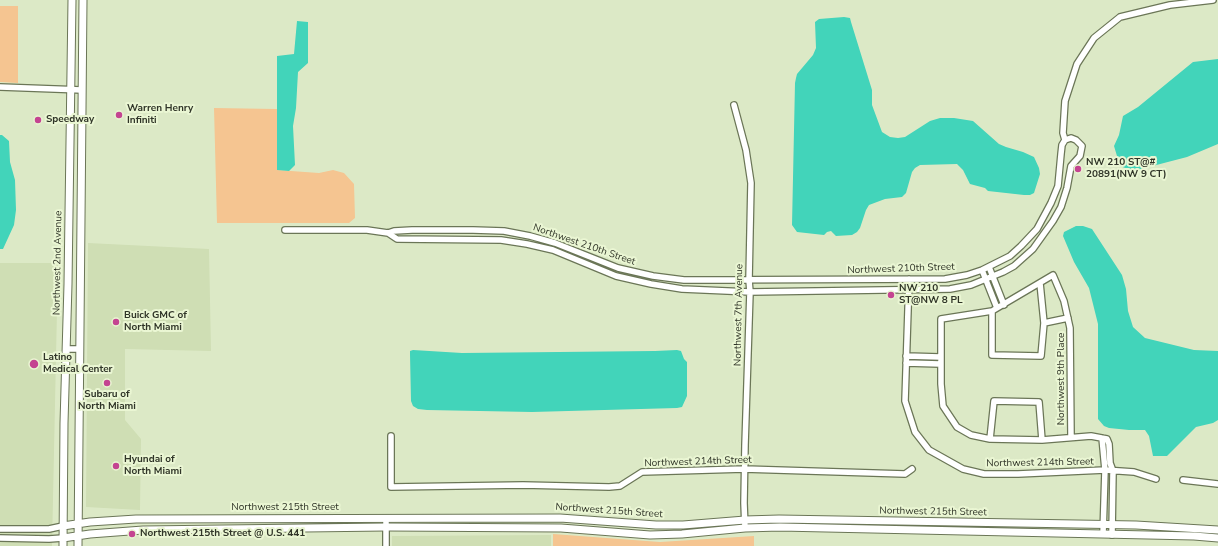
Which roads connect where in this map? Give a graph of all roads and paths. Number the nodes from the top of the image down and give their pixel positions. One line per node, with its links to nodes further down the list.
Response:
1 (72, 0): 5 (main road, Northwest 2nd Avenue)
2 (83, 0): 6 (main road)
3 (1213, 0): 8 (street)
4 (0, 87): 5 (street)
5 (71, 90): 6 (street); 24 (main road, Northwest 2nd Avenue)
6 (82, 90): 25 (main road)
7 (734, 105): 15 (street, Northwest 7th Avenue)
8 (1065, 140): 11 (street, Northwest 210th Street); 13 (street, Northwest 210th Street)
9 (285, 230): 10 (street, Northwest 210th Street)
10 (388, 233): 15 (street, Northwest 210th Street); 19 (street, Northwest 210th Street)
11 (989, 267): 12 (street, Northwest 210th Street); 13 (street)
12 (982, 270): 14 (street, Northwest 210th Street); 16 (street)
13 (993, 277): 16 (street, Northwest 210th Street); 20 (street)
14 (909, 279): 15 (street, Northwest 210th Street); 18 (street)
15 (749, 280): 19 (street, Northwest 7th Avenue)
16 (986, 280): 18 (street, Northwest 210th Street); 21 (street)
17 (1040, 283): 20 (street); 22 (street, Northwest 9th Place); 23 (street)
18 (908, 289): 19 (street, Northwest 210th Street); 26 (street)
19 (750, 292): 35 (street, Northwest 7th Avenue)
20 (1004, 305): 21 (street)
21 (994, 310): 23 (street); 27 (street)
22 (1068, 318): 23 (street); 31 (street, Northwest 9th Place)
23 (1044, 323)
24 (67, 349): 25 (street); 48 (main road, Northwest 2nd Avenue)
25 (80, 349): 45 (main road)
26 (906, 356): 27 (street); 28 (street)
27 (940, 357): 29 (street)
28 (906, 363): 29 (street); 37 (street, Northwest 214th Street)
29 (940, 364): 33 (street)
30 (391, 436): 35 (street, Northwest 214th Street)
31 (1071, 437): 32 (street); 34 (street)
32 (1102, 438): 37 (street); 38 (street)
33 (990, 439): 34 (street); 34 (street)
34 (1042, 440)
35 (744, 469): 36 (street, Northwest 214th Street); 44 (street, Northwest 7th Avenue)
36 (912, 469)
37 (1105, 470): 38 (street, Northwest 214th Street); 46 (street)
38 (1113, 471): 39 (street, Northwest 214th Street); 47 (street)
39 (1156, 479)
40 (1183, 480): 41 (street)
41 (1218, 484)
42 (207, 518): 43 (main road, Northwest 215th Street); 45 (main road, Northwest 215th Street); 52 (main road)
43 (386, 519): 44 (main road, Northwest 215th Street); 49 (street)
44 (745, 520): 46 (main road, Northwest 215th Street); 50 (street, Northwest 7th Avenue)
45 (78, 524): 48 (main road, Northwest 215th Street); 56 (main road)
46 (1104, 525): 47 (main road, Northwest 215th Street); 54 (street)
47 (1112, 525): 53 (main road, Northwest 215th Street); 55 (street)
48 (63, 526): 51 (street, Northwest 215th Street); 58 (main road, Northwest 2nd Avenue)
49 (386, 527): 50 (main road, Northwest 215th Street); 52 (main road, Northwest 215th Street); 62 (street)
50 (745, 528): 54 (main road, Northwest 215th Street)
51 (0, 529)
52 (207, 530): 56 (main road, Northwest 215th Street)
53 (1218, 530)
54 (1103, 534): 55 (main road, Northwest 215th Street)
55 (1112, 535): 59 (main road, Northwest 215th Street)
56 (78, 536): 58 (main road, Northwest 215th Street); 61 (main road)
57 (0, 538): 58 (street, Northwest 215th Street)
58 (63, 538): 60 (main road, Northwest 2nd Avenue)
59 (1218, 538)
60 (63, 546)
61 (78, 546)
62 (386, 546)

